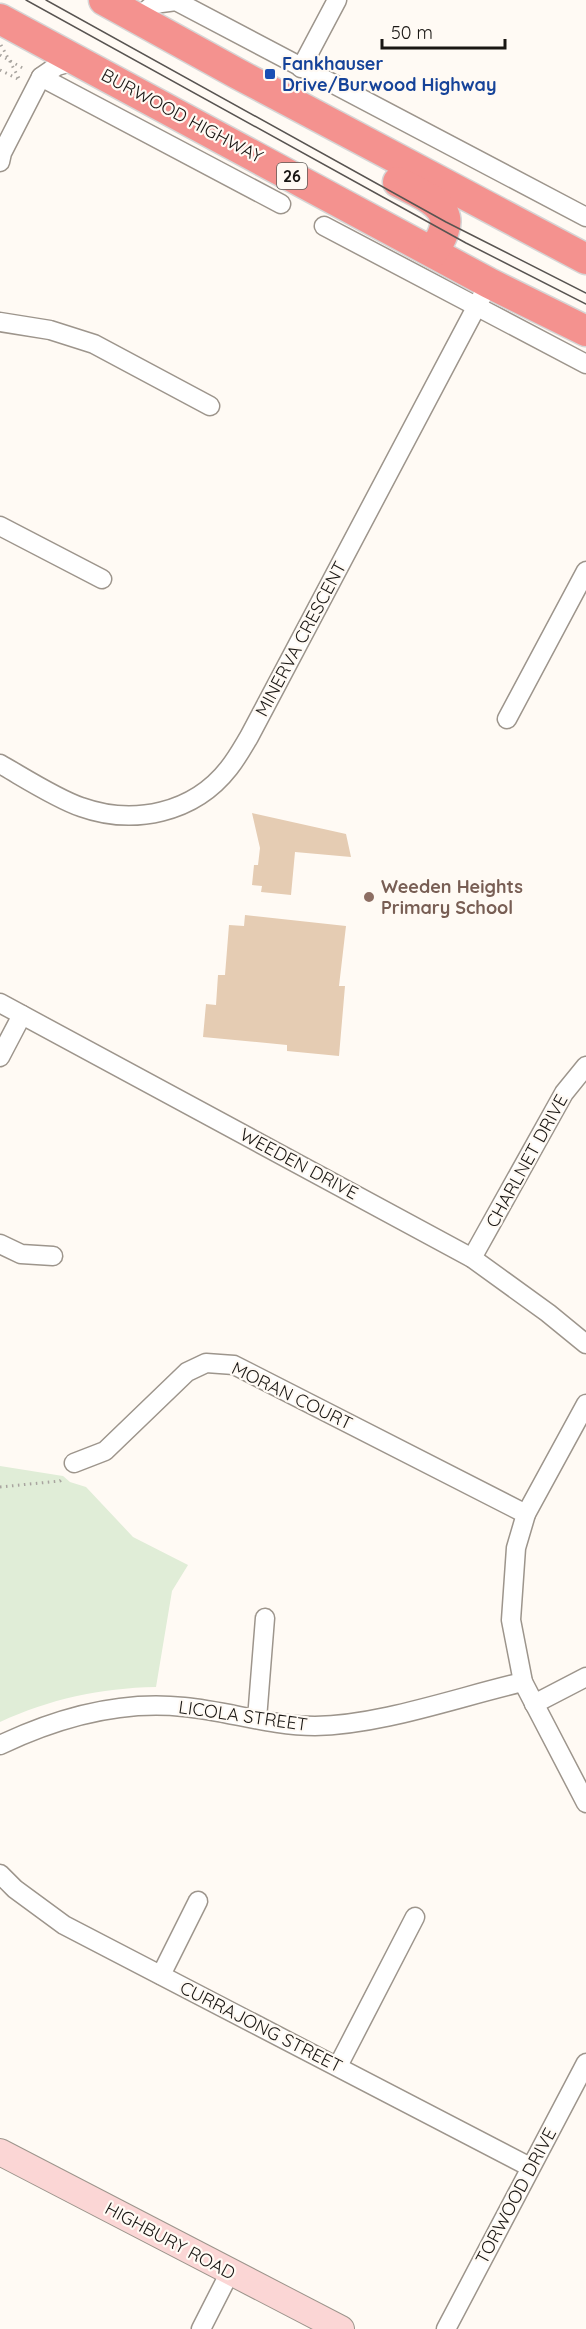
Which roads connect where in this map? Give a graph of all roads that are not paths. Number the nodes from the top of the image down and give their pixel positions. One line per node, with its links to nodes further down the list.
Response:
1 (104, 0): 3 (highway)
2 (337, 0): 7 (street)
3 (137, 18): 7 (street); 8 (highway)
4 (0, 19): 5 (highway, BURWOOD HIGHWAY / 26)
5 (28, 33): 6 (highway, BURWOOD HIGHWAY / 26); 9 (street)
6 (78, 60): 9 (street); 14 (highway, BURWOOD HIGHWAY / 26)
7 (301, 68): 12 (street)
8 (238, 74): 14 (highway); 15 (highway)
9 (33, 79): 10 (street); 11 (street)
10 (0, 162)
11 (280, 204)
12 (586, 217)
13 (324, 226): 16 (street)
14 (433, 252): 16 (highway, BURWOOD HIGHWAY / 26)
15 (586, 259)
16 (483, 294): 18 (highway, BURWOOD HIGHWAY / 26); 19 (street, BURWOOD HIGHWAY); 25 (street, MINERVA CRESCENT)
17 (0, 322): 20 (street)
18 (586, 331)
19 (586, 364)
20 (210, 406)
21 (0, 526): 23 (street)
22 (586, 571): 24 (street)
23 (102, 579)
24 (507, 720)
25 (0, 764)
26 (0, 1003): 27 (street, WEEDEN DRIVE)
27 (22, 1015): 28 (street); 32 (street, WEEDEN DRIVE)
28 (0, 1057)
29 (586, 1066): 32 (street, CHARLNET DRIVE)
30 (0, 1244): 31 (street)
31 (53, 1256)
32 (472, 1258): 33 (street, WEEDEN DRIVE)
33 (586, 1344)
34 (586, 1404): 36 (street)
35 (74, 1464): 36 (street, MORAN COURT)
36 (526, 1514): 39 (street)
37 (265, 1618): 41 (street)
38 (586, 1677): 40 (street)
39 (523, 1682): 40 (street); 41 (street, LICOLA STREET)
40 (534, 1704): 43 (street)
41 (257, 1719): 42 (street, LICOLA STREET)
42 (0, 1745)
43 (586, 1803)
44 (0, 1874): 47 (street, CURRAJONG STREET)
45 (198, 1901): 47 (street)
46 (415, 1917): 49 (street)
47 (161, 1975): 49 (street, CURRAJONG STREET)
48 (586, 2063): 51 (street, TORWOOD DRIVE)
49 (338, 2066): 51 (street, CURRAJONG STREET)
50 (0, 2152): 52 (main road, HIGHBURY ROAD)
51 (530, 2167): 55 (street, TORWOOD DRIVE)
52 (230, 2272): 53 (street); 54 (main road, HIGHBURY ROAD)
53 (201, 2329)
54 (341, 2329)
55 (447, 2329)

